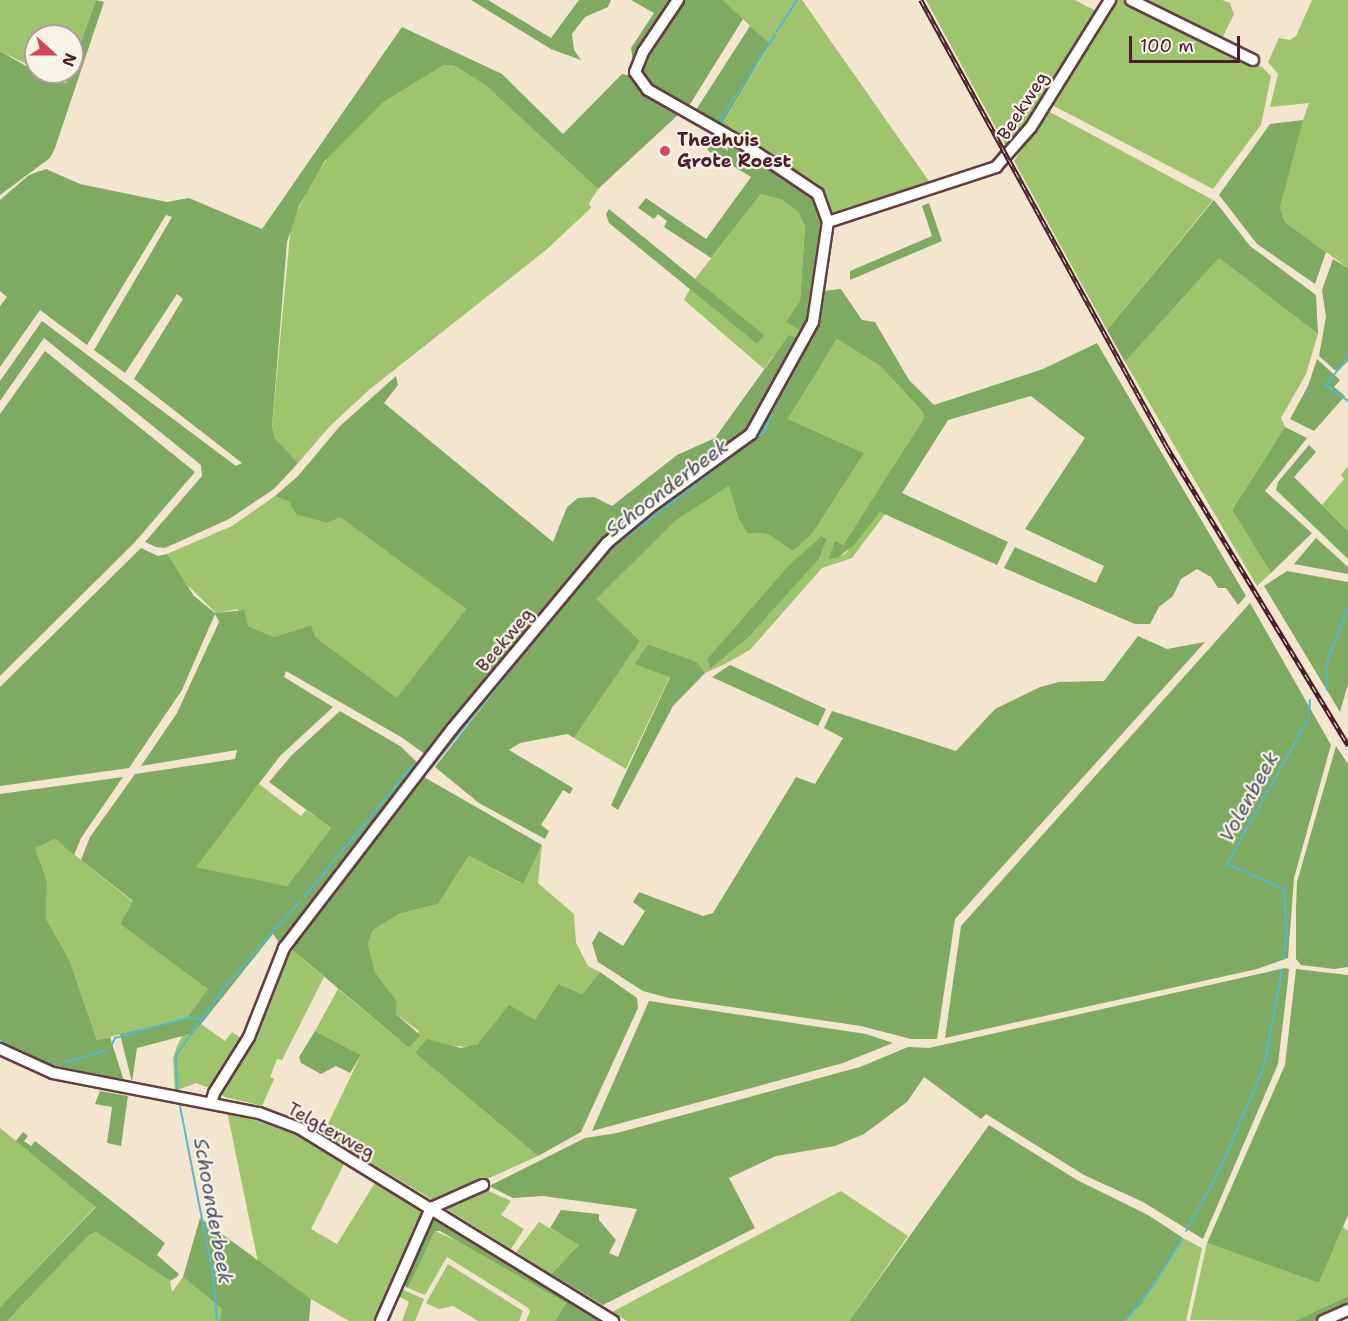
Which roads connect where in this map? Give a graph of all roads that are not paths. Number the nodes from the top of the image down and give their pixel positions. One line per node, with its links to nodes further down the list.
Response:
1 (678, 0): 5 (street)
2 (1110, 0): 5 (street, Beekweg)
3 (1131, 0): 4 (street)
4 (1253, 60)
5 (828, 222): 7 (street, Beekweg)
6 (0, 1049): 7 (street, Telgterweg)
7 (212, 1104): 9 (street, Telgterweg)
8 (483, 1185): 9 (street)
9 (431, 1208): 11 (street); 12 (street, Telgterweg)
10 (1348, 1310): 13 (street)
11 (381, 1321)
12 (614, 1321)
13 (1323, 1321)

